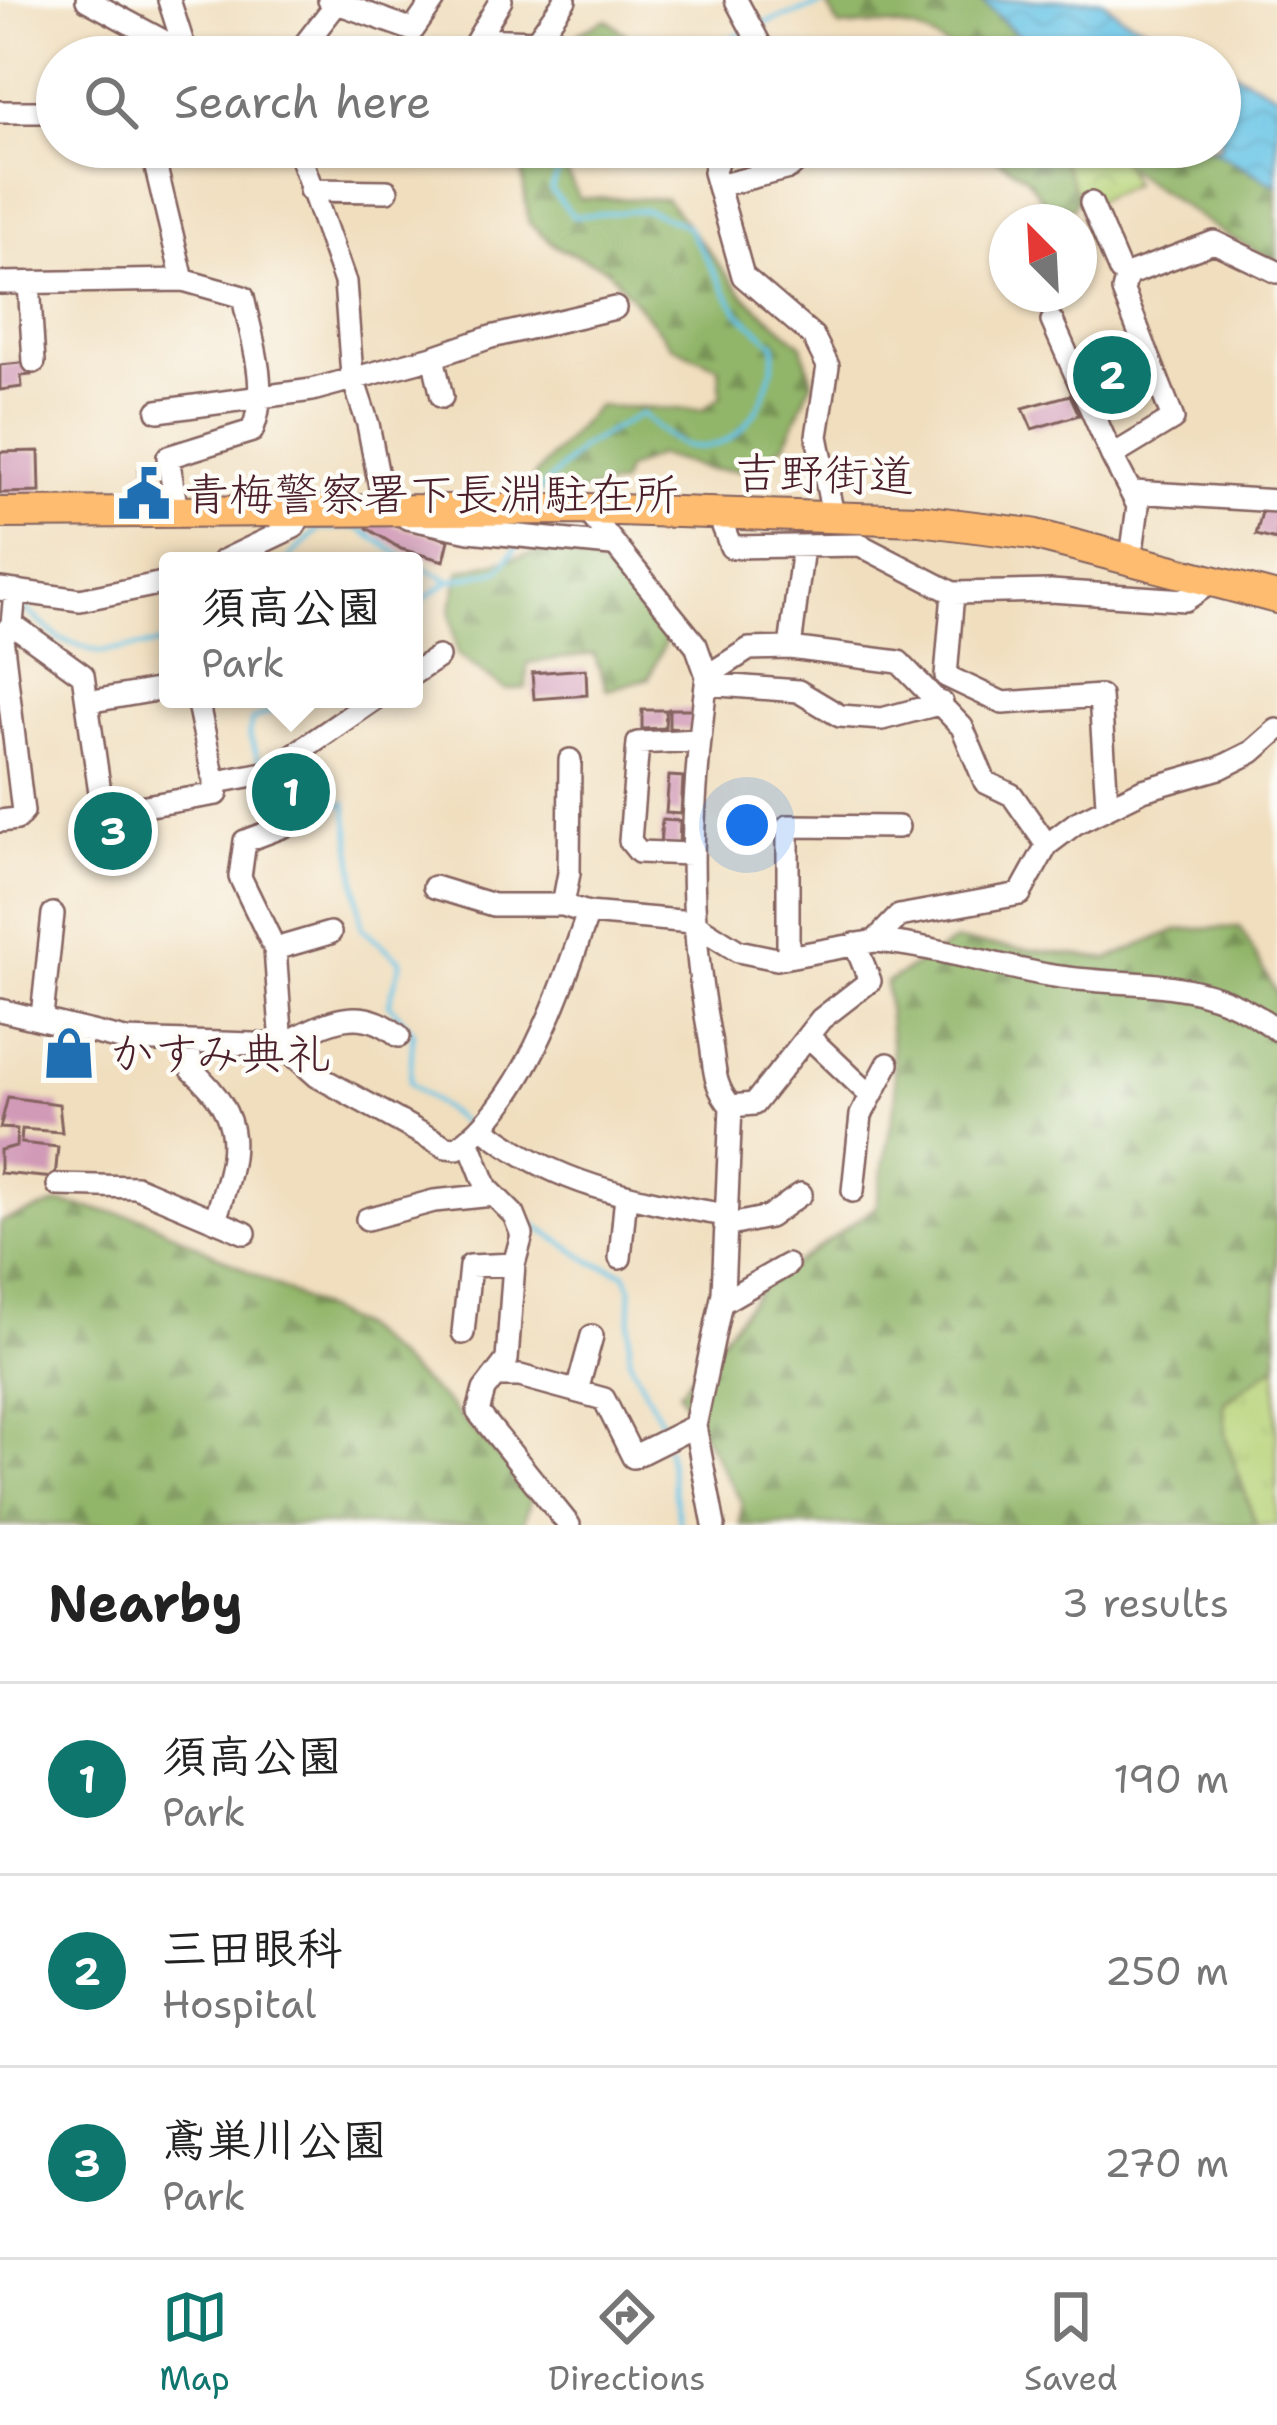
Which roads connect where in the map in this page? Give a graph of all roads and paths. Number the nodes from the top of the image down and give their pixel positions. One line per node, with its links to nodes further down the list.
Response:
1 (88, 0): 7 (street)
2 (169, 0): 8 (street)
3 (434, 0): 6 (street)
4 (501, 0): 10 (street)
5 (565, 0): 11 (street)
6 (333, 2): 9 (street)
7 (155, 36)
8 (183, 36)
9 (314, 36)
10 (480, 36)
11 (540, 36)
12 (0, 112): 13 (street)
13 (36, 112)
14 (156, 168): 24 (street)
15 (303, 168): 19 (street)
16 (715, 168): 18 (street)
17 (789, 168): 18 (street)
18 (718, 186): 44 (street)
19 (310, 190): 20 (street); 31 (street)
20 (387, 191)
21 (1091, 203): 23 (street)
22 (1277, 272): 23 (street)
23 (1127, 274): 35 (street)
24 (183, 280): 26 (street); 32 (street)
25 (0, 283): 26 (street)
26 (29, 283): 30 (street)
27 (615, 308): 29 (street)
28 (1052, 321): 35 (street)
29 (433, 357): 31 (street); 33 (street)
30 (34, 362)
31 (352, 376): 32 (street); 38 (street)
32 (263, 397): 34 (street); 41 (street)
33 (442, 398)
34 (158, 411)
35 (1112, 456): 36 (street)
36 (1134, 492): 37 (street); 49 (street)
37 (1277, 501)
38 (387, 508): 40 (highway, 吉野街道); 45 (highway, 吉野街道)
39 (586, 509): 43 (highway, 吉野街道); 45 (highway, 吉野街道); 46 (street)
40 (304, 510): 41 (highway, 吉野街道); 48 (street)
41 (177, 511): 42 (highway, 吉野街道)
42 (0, 513)
43 (719, 517): 44 (highway, 吉野街道); 47 (street)
44 (834, 520): 49 (highway, 吉野街道)
45 (523, 523): 46 (street)
46 (611, 545): 59 (street)
47 (803, 547): 52 (street); 55 (street)
48 (241, 552)
49 (1131, 558): 50 (highway, 吉野街道)
50 (1214, 580): 52 (street); 53 (highway, 吉野街道)
51 (159, 584): 54 (street)
52 (953, 593): 58 (street)
53 (1277, 598)
54 (11, 604): 61 (street); 70 (street)
55 (790, 648): 59 (street); 62 (street)
56 (438, 657): 57 (street)
57 (423, 667)
58 (946, 676): 62 (street); 69 (street)
59 (706, 680): 62 (street); 66 (street)
60 (159, 690): 61 (street)
61 (86, 702): 68 (street)
62 (942, 703): 73 (street)
63 (199, 708): 68 (street)
64 (362, 708): 68 (street)
65 (1274, 731): 69 (street)
66 (698, 740): 74 (street); 74 (street)
67 (570, 760): 76 (street)
68 (217, 782)
69 (1106, 804): 73 (street)
70 (0, 821)
71 (290, 824): 82 (street)
72 (898, 827): 83 (street)
73 (1047, 845): 81 (street)
74 (691, 854): 79 (street)
75 (434, 887): 76 (street)
76 (563, 905): 77 (street)
77 (588, 913): 79 (street); 94 (street)
78 (53, 914): 85 (street)
79 (692, 922): 83 (street); 93 (street)
80 (331, 933): 82 (street)
81 (865, 943): 83 (street); 86 (street); 88 (street)
82 (275, 949): 90 (street)
83 (788, 957)
84 (0, 1010): 85 (street)
85 (42, 1016): 89 (street)
86 (1277, 1030)
87 (399, 1036): 90 (street)
88 (811, 1039): 92 (street); 93 (street)
89 (188, 1042): 90 (street); 101 (street)
90 (282, 1045): 94 (street)
91 (888, 1064): 92 (street)
92 (871, 1096): 96 (street)
93 (731, 1106): 102 (street)
94 (477, 1132): 98 (street); 99 (street)
95 (58, 1186): 101 (street)
96 (853, 1191)
97 (801, 1194): 102 (street)
98 (493, 1195): 100 (street); 105 (street)
99 (626, 1195): 102 (street); 104 (street)
100 (368, 1219)
101 (214, 1220): 103 (street)
102 (725, 1220): 107 (street)
103 (245, 1233)
104 (620, 1258)
105 (514, 1264): 108 (street); 110 (street)
106 (787, 1265): 107 (street)
107 (721, 1303): 112 (street)
108 (463, 1333)
109 (592, 1336): 111 (street)
110 (497, 1376): 111 (street); 113 (street)
111 (577, 1391): 112 (street)
112 (695, 1426): 114 (street)
113 (569, 1525)
114 (714, 1525)

